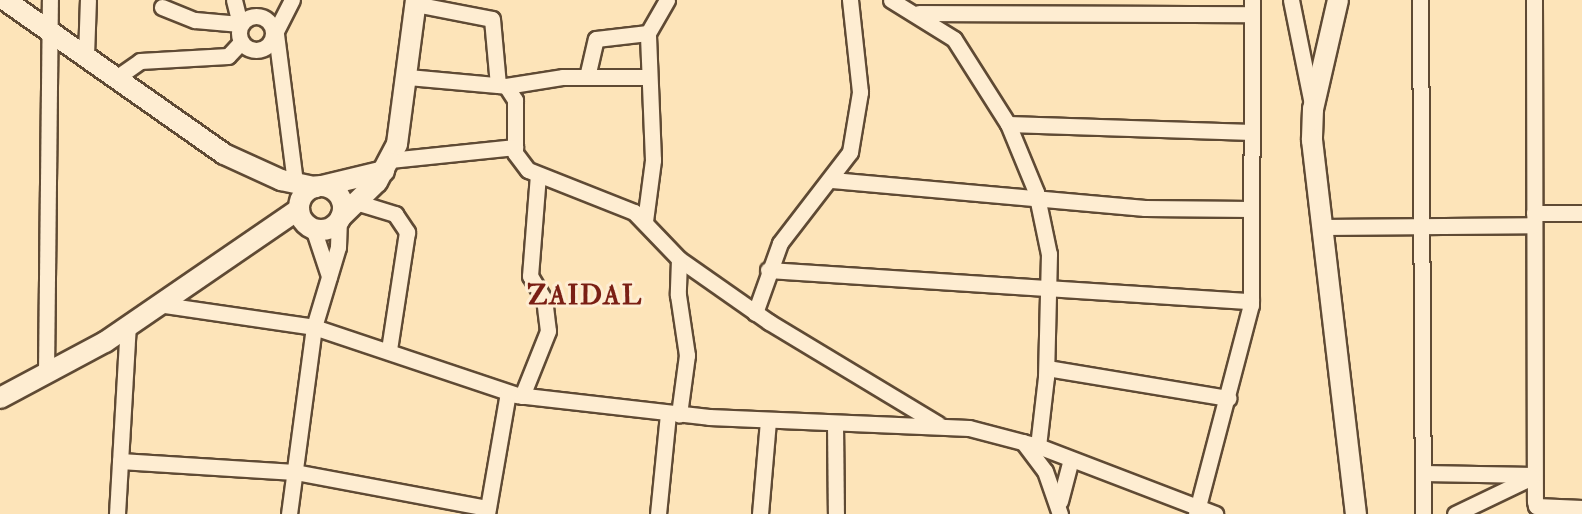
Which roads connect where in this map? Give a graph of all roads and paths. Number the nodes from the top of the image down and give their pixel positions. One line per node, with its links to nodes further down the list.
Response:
1 (5, 0): 18 (street)
2 (50, 0): 18 (street)
3 (88, 0): 22 (street)
4 (234, 0): 17 (street)
5 (292, 0): 19 (street)
6 (666, 0): 20 (street)
7 (850, 0): 34 (street)
8 (891, 0): 16 (street)
9 (1291, 0): 28 (street)
10 (1338, 0): 28 (street)
11 (1420, 0): 47 (street)
12 (1534, 0): 42 (street)
13 (416, 2): 23 (street); 27 (street)
14 (162, 7): 17 (street)
15 (1252, 7): 16 (street); 30 (street)
16 (917, 13): 29 (street)
17 (240, 24): 19 (street); 21 (street)
18 (49, 26): 22 (street); 59 (street)
19 (276, 32): 21 (street); 36 (street)
20 (648, 33): 24 (street); 25 (street)
21 (240, 43): 26 (street)
22 (86, 56): 26 (street)
23 (408, 77): 27 (street); 32 (street)
24 (587, 77): 25 (street); 27 (street)
25 (649, 77): 43 (street)
26 (116, 78): 36 (street)
27 (502, 86): 31 (street)
28 (1313, 109): 44 (street)
29 (1008, 124): 30 (street); 37 (street)
30 (1252, 132): 39 (street)
31 (515, 147): 32 (street); 33 (street)
32 (387, 166): 35 (street); 38 (street)
33 (538, 175): 43 (street); 60 (street)
34 (832, 180): 37 (street); 49 (street)
35 (319, 186): 36 (street); 41 (street)
36 (294, 194): 45 (street); 46 (street)
37 (1039, 200): 39 (street); 51 (street)
38 (359, 202): 41 (street); 57 (street)
39 (1251, 208): 52 (street)
40 (1582, 213): 42 (street)
41 (340, 218): 46 (street); 50 (street)
42 (1534, 219): 47 (street); 72 (street)
43 (645, 221): 48 (street)
44 (1323, 226): 47 (street); 83 (street)
45 (270, 227): 46 (street); 53 (street)
46 (311, 228): 50 (street)
47 (1425, 228): 71 (street)
48 (679, 259): 54 (street); 63 (street)
49 (768, 270): 51 (street); 54 (street)
50 (330, 279): 56 (street)
51 (1048, 288): 52 (street); 58 (street)
52 (1251, 301): 62 (street)
53 (157, 304): 55 (street); 56 (street)
54 (755, 313): 66 (street)
55 (128, 325): 59 (street); 69 (street)
56 (315, 327): 57 (street); 70 (street)
57 (389, 349): 60 (street)
58 (1047, 368): 62 (street); 67 (street)
59 (45, 374): 61 (street)
60 (515, 394): 63 (street); 75 (street)
61 (0, 398)
62 (1228, 398): 74 (street)
63 (674, 414): 64 (street); 79 (street)
64 (768, 421): 65 (street); 80 (street)
65 (835, 424): 66 (street); 81 (street)
66 (940, 426): 67 (street)
67 (1030, 444): 68 (street); 76 (street)
68 (1071, 459): 74 (street); 76 (street)
69 (120, 462): 70 (street); 77 (street)
70 (295, 472): 75 (street); 78 (street)
71 (1423, 473): 72 (street); 84 (street)
72 (1534, 475): 73 (street); 85 (street)
73 (1582, 508)
74 (1196, 510): 82 (street)
75 (488, 511)
76 (1059, 512)
77 (117, 514)
78 (289, 514)
79 (658, 514)
80 (760, 514)
81 (836, 514)
82 (1215, 514)
83 (1356, 514)
84 (1422, 514)
85 (1455, 514)

